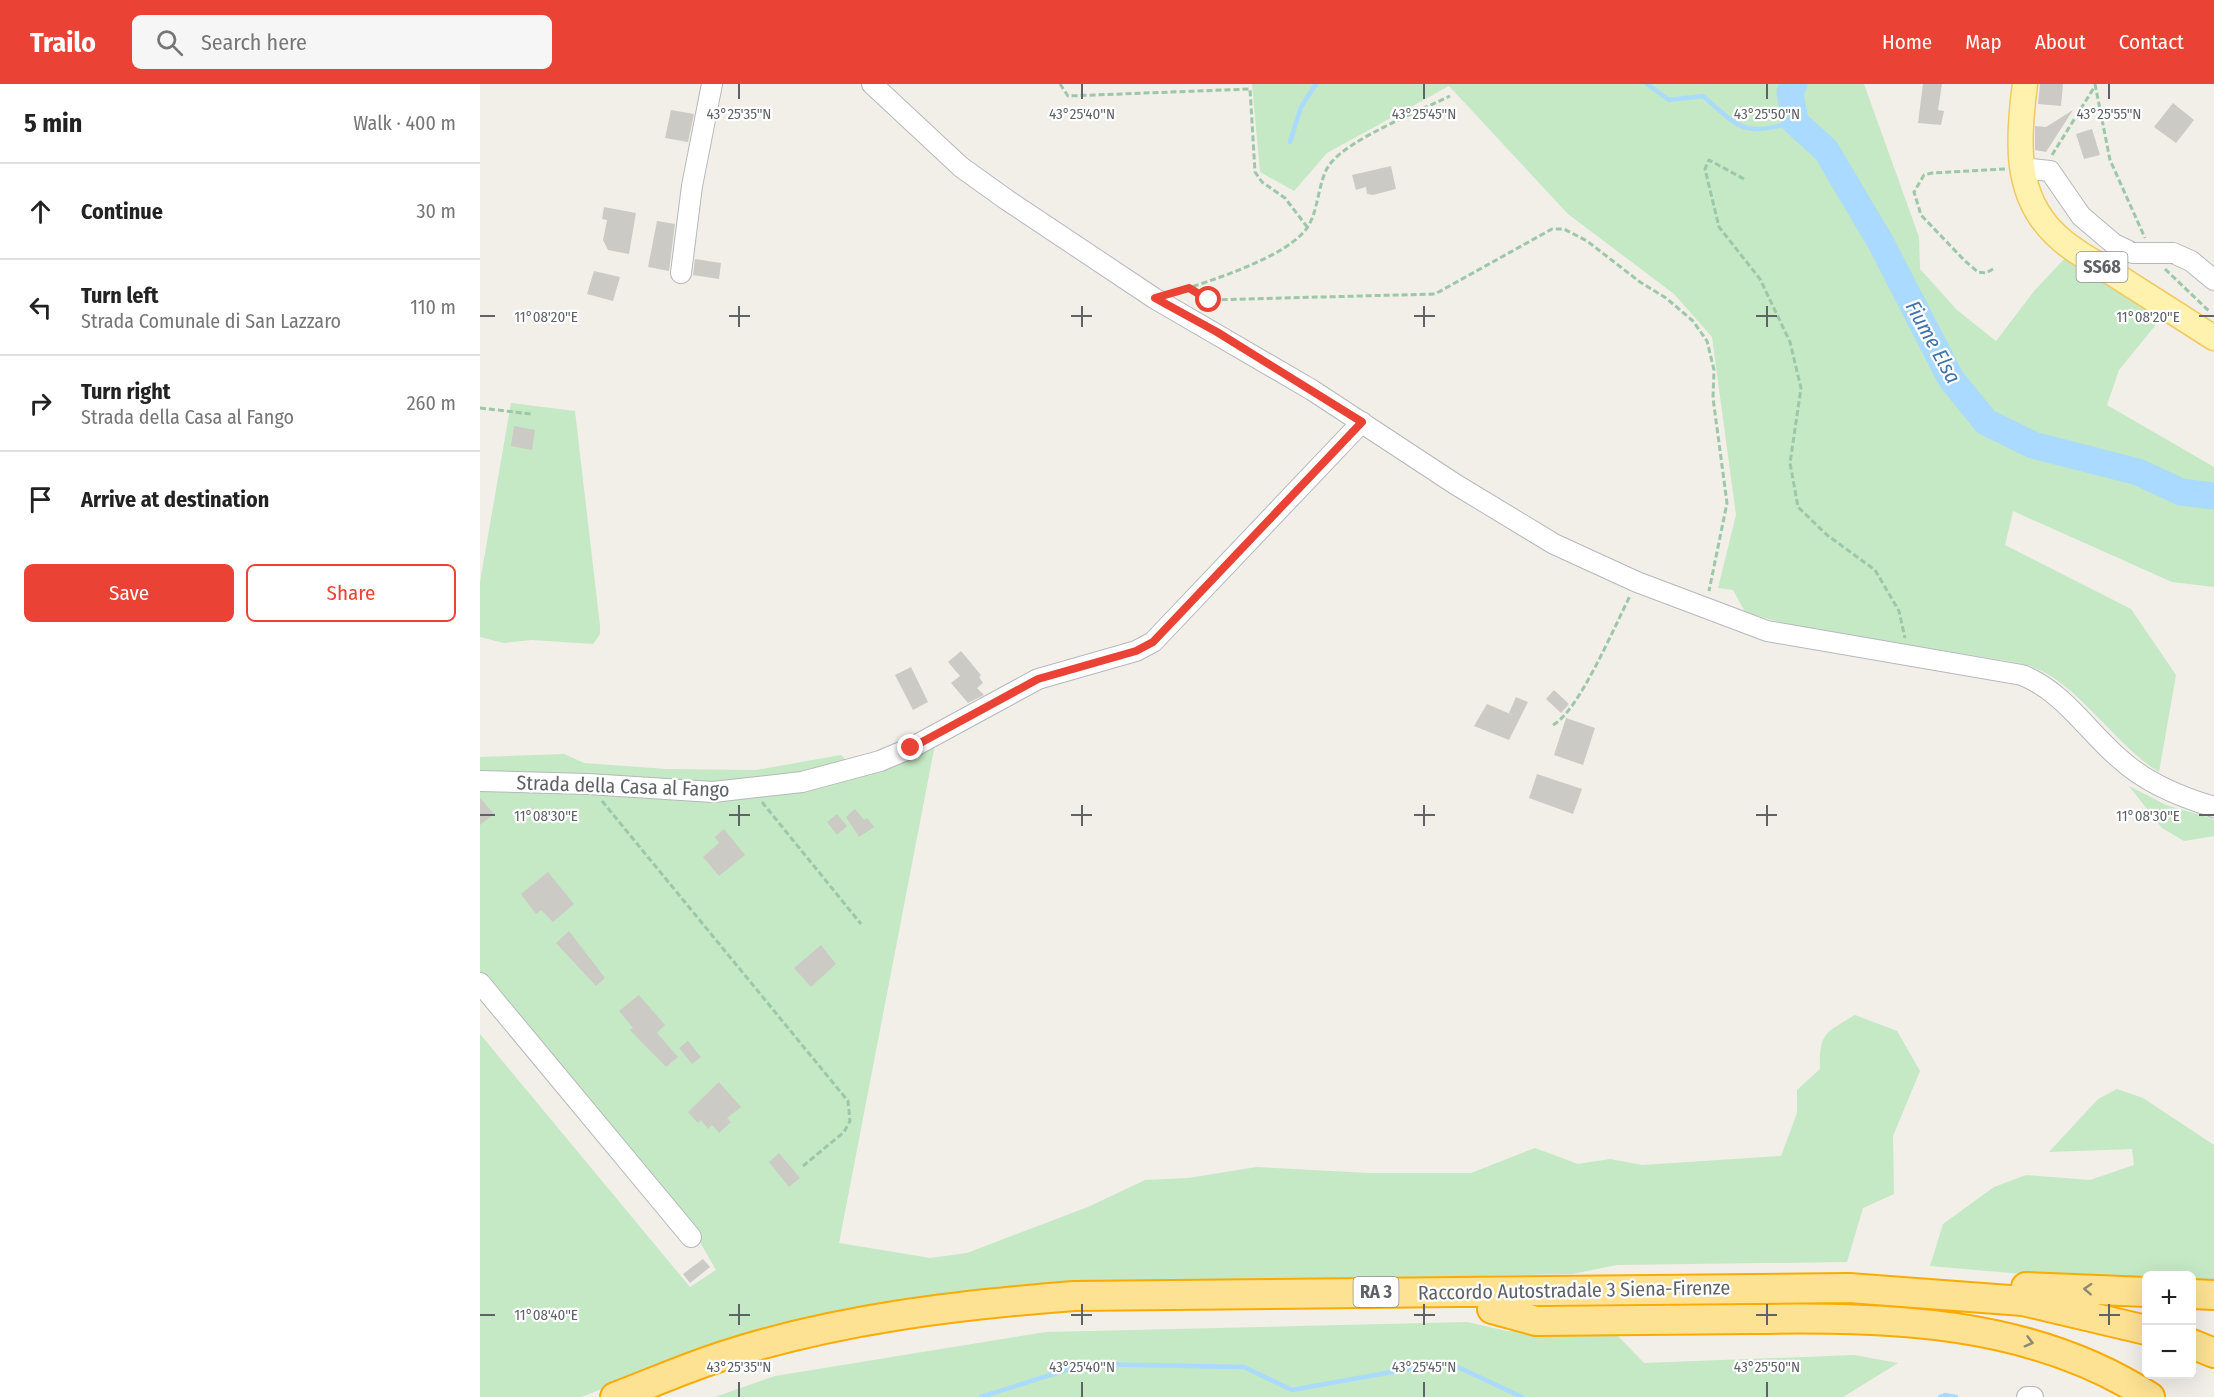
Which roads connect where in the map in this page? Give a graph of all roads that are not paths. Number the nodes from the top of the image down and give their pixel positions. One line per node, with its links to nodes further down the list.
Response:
1 (712, 84): 5 (street)
2 (872, 84): 8 (street)
3 (2025, 84): 4 (main road, SS68)
4 (2032, 168): 6 (street, bridge); 7 (main road, SS68)
5 (681, 273)
6 (2214, 280)
7 (2214, 338)
8 (1362, 422): 9 (street, Strada della Casa al Fango); 10 (street)
9 (480, 781)
10 (2214, 807)
11 (480, 983): 12 (street)
12 (691, 1237)
13 (1578, 1289): 14 (highway, one-way to 13); 18 (highway, Raccordo Autostradale 3 Siena-Firenze / RA 3); 24 (highway, Raccordo Autostradale 3 Siena-Firenze / RA 3)
14 (2142, 1292)
15 (2196, 1294): 16 (highway)
16 (2214, 1295)
17 (1492, 1309): 20 (highway, Raccordo Autostradale 3 Siena-Firenze / RA 3); 25 (highway, Raccordo Autostradale 3 Siena-Firenze / RA 3); 28 (highway, one-way to 28)
18 (2142, 1329)
19 (2196, 1346): 21 (highway)
20 (2142, 1347)
21 (2214, 1353)
22 (2196, 1364): 23 (highway)
23 (2214, 1371)
24 (615, 1397)
25 (664, 1397)
26 (2027, 1397): 27 (street)
27 (2033, 1397)
28 (2150, 1397)

